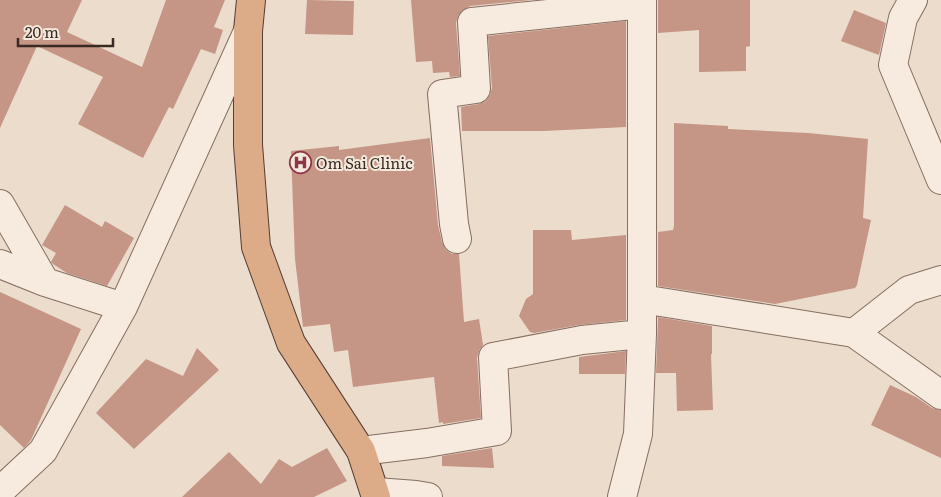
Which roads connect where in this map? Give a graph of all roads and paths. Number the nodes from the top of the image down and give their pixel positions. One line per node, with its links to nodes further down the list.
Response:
1 (251, 0): 4 (highway)
2 (913, 0): 5 (street)
3 (642, 2): 7 (street); 11 (street)
4 (248, 31): 12 (street); 16 (highway)
5 (941, 180)
6 (0, 204): 10 (street)
7 (457, 239)
8 (0, 264): 10 (street)
9 (941, 280): 13 (street)
10 (45, 282): 12 (street)
11 (642, 299): 13 (street); 14 (street)
12 (123, 307): 17 (street)
13 (854, 333): 15 (street)
14 (642, 334): 16 (street); 20 (street)
15 (941, 395)
16 (361, 451): 18 (highway)
17 (0, 491)
18 (376, 495): 19 (street)
19 (428, 497)
20 (622, 497)

